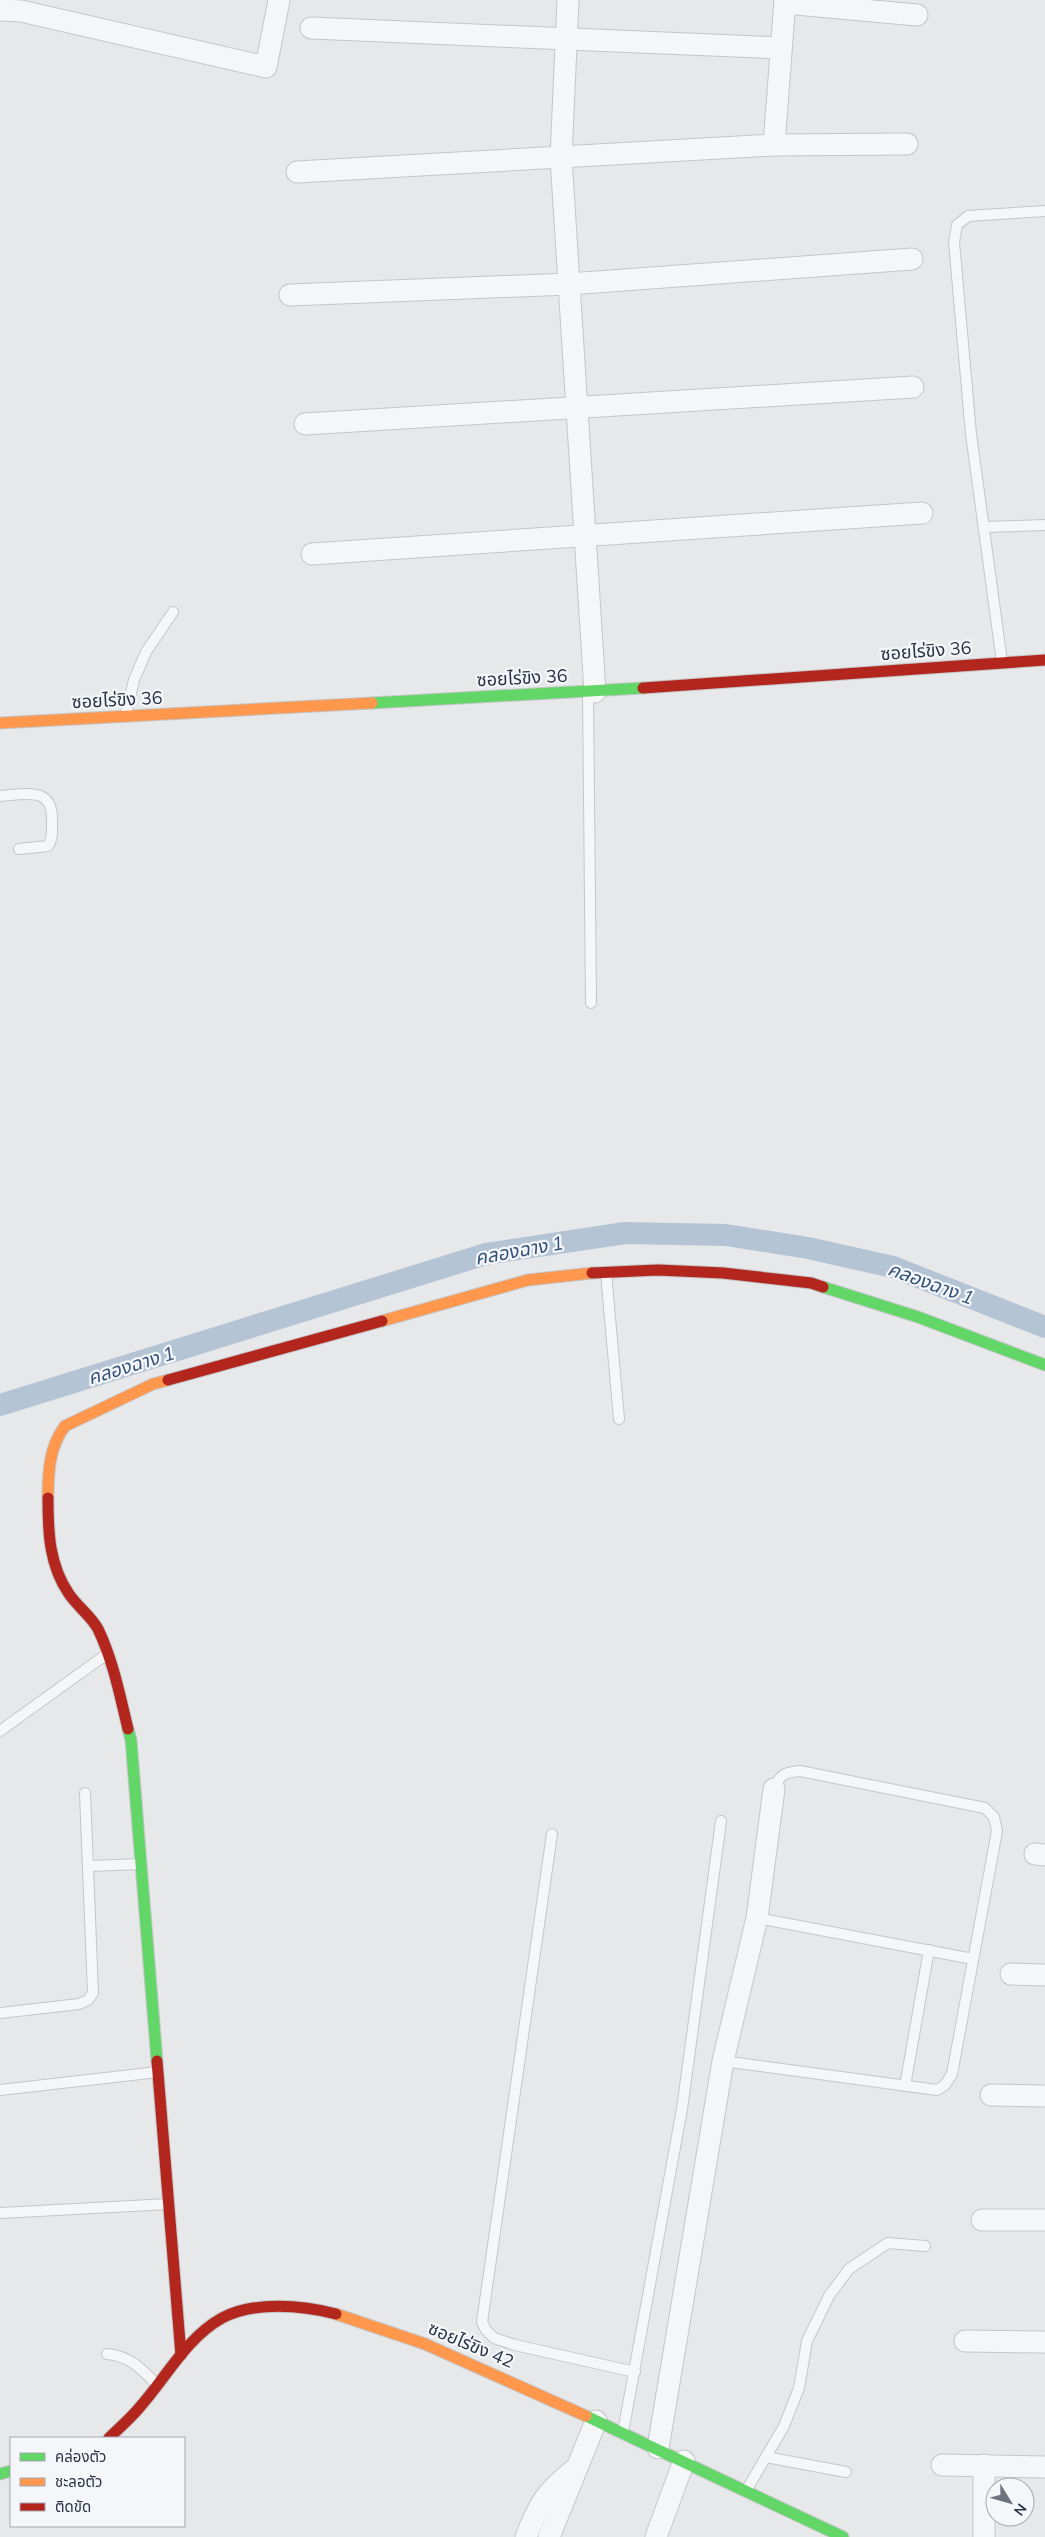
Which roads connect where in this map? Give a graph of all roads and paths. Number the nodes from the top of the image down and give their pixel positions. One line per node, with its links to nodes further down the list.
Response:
1 (279, 0): 4 (street)
2 (568, 0): 7 (street)
3 (785, 1): 5 (street); 8 (street)
4 (0, 10)
5 (917, 15)
6 (311, 28): 7 (street)
7 (565, 40): 8 (street); 11 (street)
8 (781, 48): 10 (street)
9 (907, 144): 10 (street)
10 (774, 145): 11 (street)
11 (561, 158): 12 (street); 15 (street)
12 (297, 172)
13 (1045, 211): 22 (lane)
14 (912, 259): 15 (street)
15 (569, 284): 16 (street); 18 (street)
16 (290, 295)
17 (913, 387): 18 (street)
18 (577, 407): 19 (street); 23 (street)
19 (305, 424)
20 (922, 513): 23 (street)
21 (1045, 525): 22 (lane)
22 (984, 527): 27 (lane)
23 (585, 536): 24 (street); 28 (street)
24 (312, 554)
25 (173, 612): 29 (lane)
26 (1045, 660): 27 (street, ซอยไร่ขิง 36)
27 (1002, 664): 28 (street, ซอยไร่ขิง 36)
28 (592, 692): 29 (street, ซอยไร่ขิง 36); 33 (lane)
29 (126, 717): 30 (street, ซอยไร่ขิง 36)
30 (0, 723)
31 (0, 796): 32 (lane)
32 (18, 849)
33 (591, 1003)
34 (606, 1272): 35 (street); 36 (lane); 37 (street)
35 (1045, 1365)
36 (619, 1419)
37 (108, 1654): 38 (lane); 43 (street)
38 (0, 1731)
39 (774, 1789): 45 (street); 47 (lane)
40 (85, 1792): 44 (lane)
41 (721, 1821): 66 (lane)
42 (552, 1834): 66 (lane)
43 (141, 1864): 44 (lane); 52 (street)
44 (89, 1866): 50 (lane)
45 (757, 1918): 46 (lane); 51 (street)
46 (929, 1950): 47 (lane); 53 (lane)
47 (973, 1958): 53 (lane)
48 (1011, 1974): 49 (street)
49 (1045, 1975)
50 (0, 2013)
51 (723, 2060): 53 (lane); 71 (street)
52 (159, 2072): 54 (lane); 57 (street)
53 (905, 2086)
54 (0, 2090)
55 (990, 2095): 56 (street)
56 (1045, 2096)
57 (169, 2204): 58 (lane); 65 (street)
58 (0, 2212)
59 (982, 2220): 60 (street)
60 (1045, 2220)
61 (926, 2246): 72 (lane)
62 (965, 2341): 63 (street)
63 (1045, 2342)
64 (107, 2354): 67 (lane)
65 (180, 2355): 67 (street, ซอยไร่ขิง 42); 68 (street, ซอยไร่ขิง 42)
66 (635, 2372): 69 (lane)
67 (158, 2385): 70 (street, ซอยไร่ขิง 42)
68 (596, 2421): 69 (street, ซอยไร่ขิง 42); 76 (street)
69 (623, 2433): 71 (street, ซอยไร่ขิง 42)
70 (110, 2437)
71 (658, 2448): 73 (street, ซอยไร่ขิง 42)
72 (766, 2457): 78 (lane); 79 (lane)
73 (684, 2462): 79 (street, ซอยไร่ขิง 42); 82 (street)
74 (942, 2465): 75 (street)
75 (984, 2466): 77 (street); 84 (street)
76 (578, 2467): 80 (street); 81 (street)
77 (1045, 2467)
78 (846, 2472)
79 (746, 2491): 83 (street, ซอยไร่ขิง 42)
80 (526, 2537)
81 (549, 2537)
82 (656, 2537)
83 (843, 2537)
84 (984, 2537)

